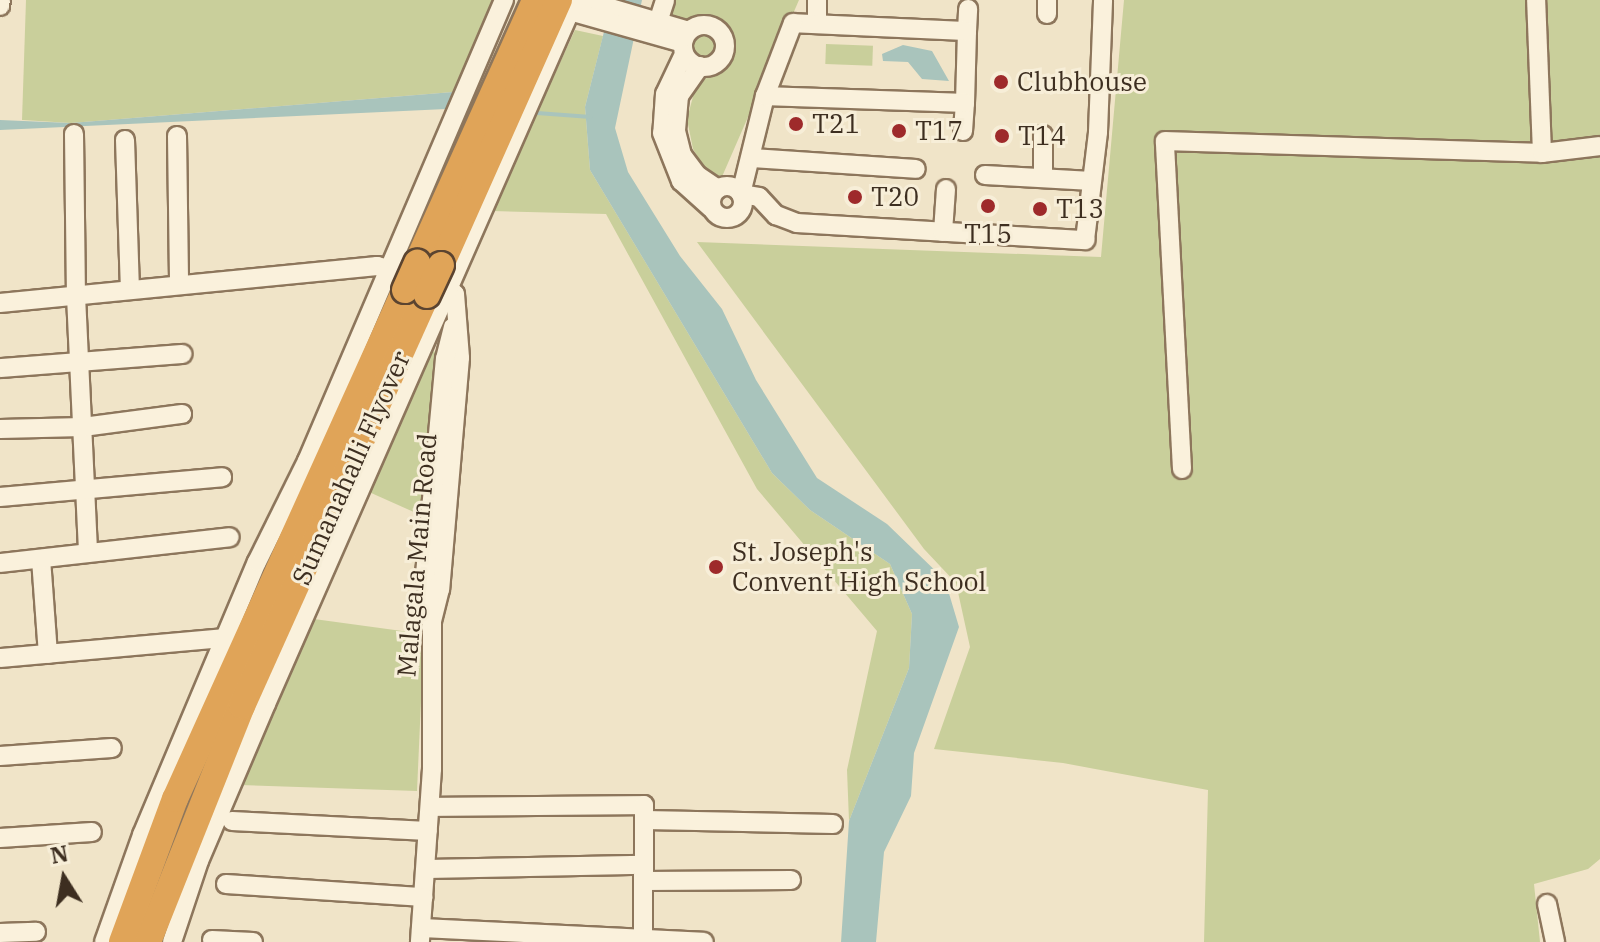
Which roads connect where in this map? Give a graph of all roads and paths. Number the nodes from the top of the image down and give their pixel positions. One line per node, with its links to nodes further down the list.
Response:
1 (504, 0): 33 (street)
2 (535, 0): 32 (highway, Sumanahalli Flyover)
3 (665, 0): 10 (street)
4 (817, 0): 9 (street)
5 (1103, 0): 27 (street)
6 (1536, 0): 22 (street)
7 (575, 4): 10 (street); 32 (highway, Sumanahalli Flyover); 36 (street)
8 (968, 9): 11 (street)
9 (817, 24): 11 (street); 14 (street)
10 (654, 26): 12 (street)
11 (967, 31): 15 (street)
12 (686, 43): 13 (street); 13 (street); 30 (street)
13 (700, 66): 29 (street)
14 (765, 96): 15 (street); 23 (street)
15 (965, 103): 16 (street)
16 (963, 131)
17 (74, 134): 37 (street)
18 (1043, 135): 26 (street)
19 (177, 136): 34 (street)
20 (125, 140): 35 (street)
21 (1600, 146): 22 (street)
22 (1542, 153): 45 (street)
23 (752, 158): 24 (street); 29 (street)
24 (916, 169)
25 (985, 175): 26 (street)
26 (1043, 178): 27 (street)
27 (1092, 181): 31 (street)
28 (946, 189): 31 (street)
29 (729, 190): 30 (street); 30 (street); 31 (street)
30 (711, 208)
31 (943, 232)
32 (429, 264): 36 (highway, Sumanahalli Flyover, bridge)
33 (386, 269): 34 (street); 36 (street); 53 (street)
34 (179, 285): 35 (street)
35 (130, 290): 37 (street)
36 (427, 292): 58 (street, Malagala Main Road); 70 (highway, Sumanahalli Flyover); 76 (highway, Sumanahalli Flyover)
37 (76, 296): 38 (street); 40 (street)
38 (0, 303)
39 (182, 354): 40 (street)
40 (83, 364): 41 (street); 43 (street)
41 (0, 368)
42 (182, 414): 43 (street)
43 (83, 427): 44 (street); 47 (street)
44 (0, 429)
45 (1182, 469)
46 (222, 477): 47 (street)
47 (83, 490): 48 (street); 50 (street)
48 (0, 497)
49 (230, 537): 50 (street)
50 (88, 553): 51 (street)
51 (41, 559): 52 (street); 54 (street)
52 (0, 563)
53 (225, 638): 54 (street); 70 (street)
54 (48, 654): 55 (street)
55 (0, 658)
56 (112, 748): 57 (street)
57 (0, 756)
58 (430, 807): 59 (street); 62 (street, Malagala Main Road)
59 (645, 820): 61 (street); 66 (street)
60 (232, 821): 62 (street)
61 (833, 824)
62 (428, 831): 65 (street, Malagala Main Road)
63 (92, 832): 64 (street)
64 (0, 838)
65 (427, 869): 66 (street); 69 (street, Malagala Main Road)
66 (644, 873): 67 (street); 77 (street)
67 (791, 880)
68 (226, 884): 69 (street)
69 (424, 897): 74 (street, Malagala Main Road)
70 (127, 901): 78 (street); 79 (highway, Sumanahalli Flyover)
71 (1547, 904): 82 (street)
72 (36, 932): 73 (street)
73 (0, 933)
74 (421, 935): 77 (street)
75 (212, 940): 80 (street)
76 (157, 941)
77 (643, 941): 81 (street)
78 (104, 942)
79 (122, 942)
80 (253, 942)
81 (704, 942)
82 (1555, 942)

